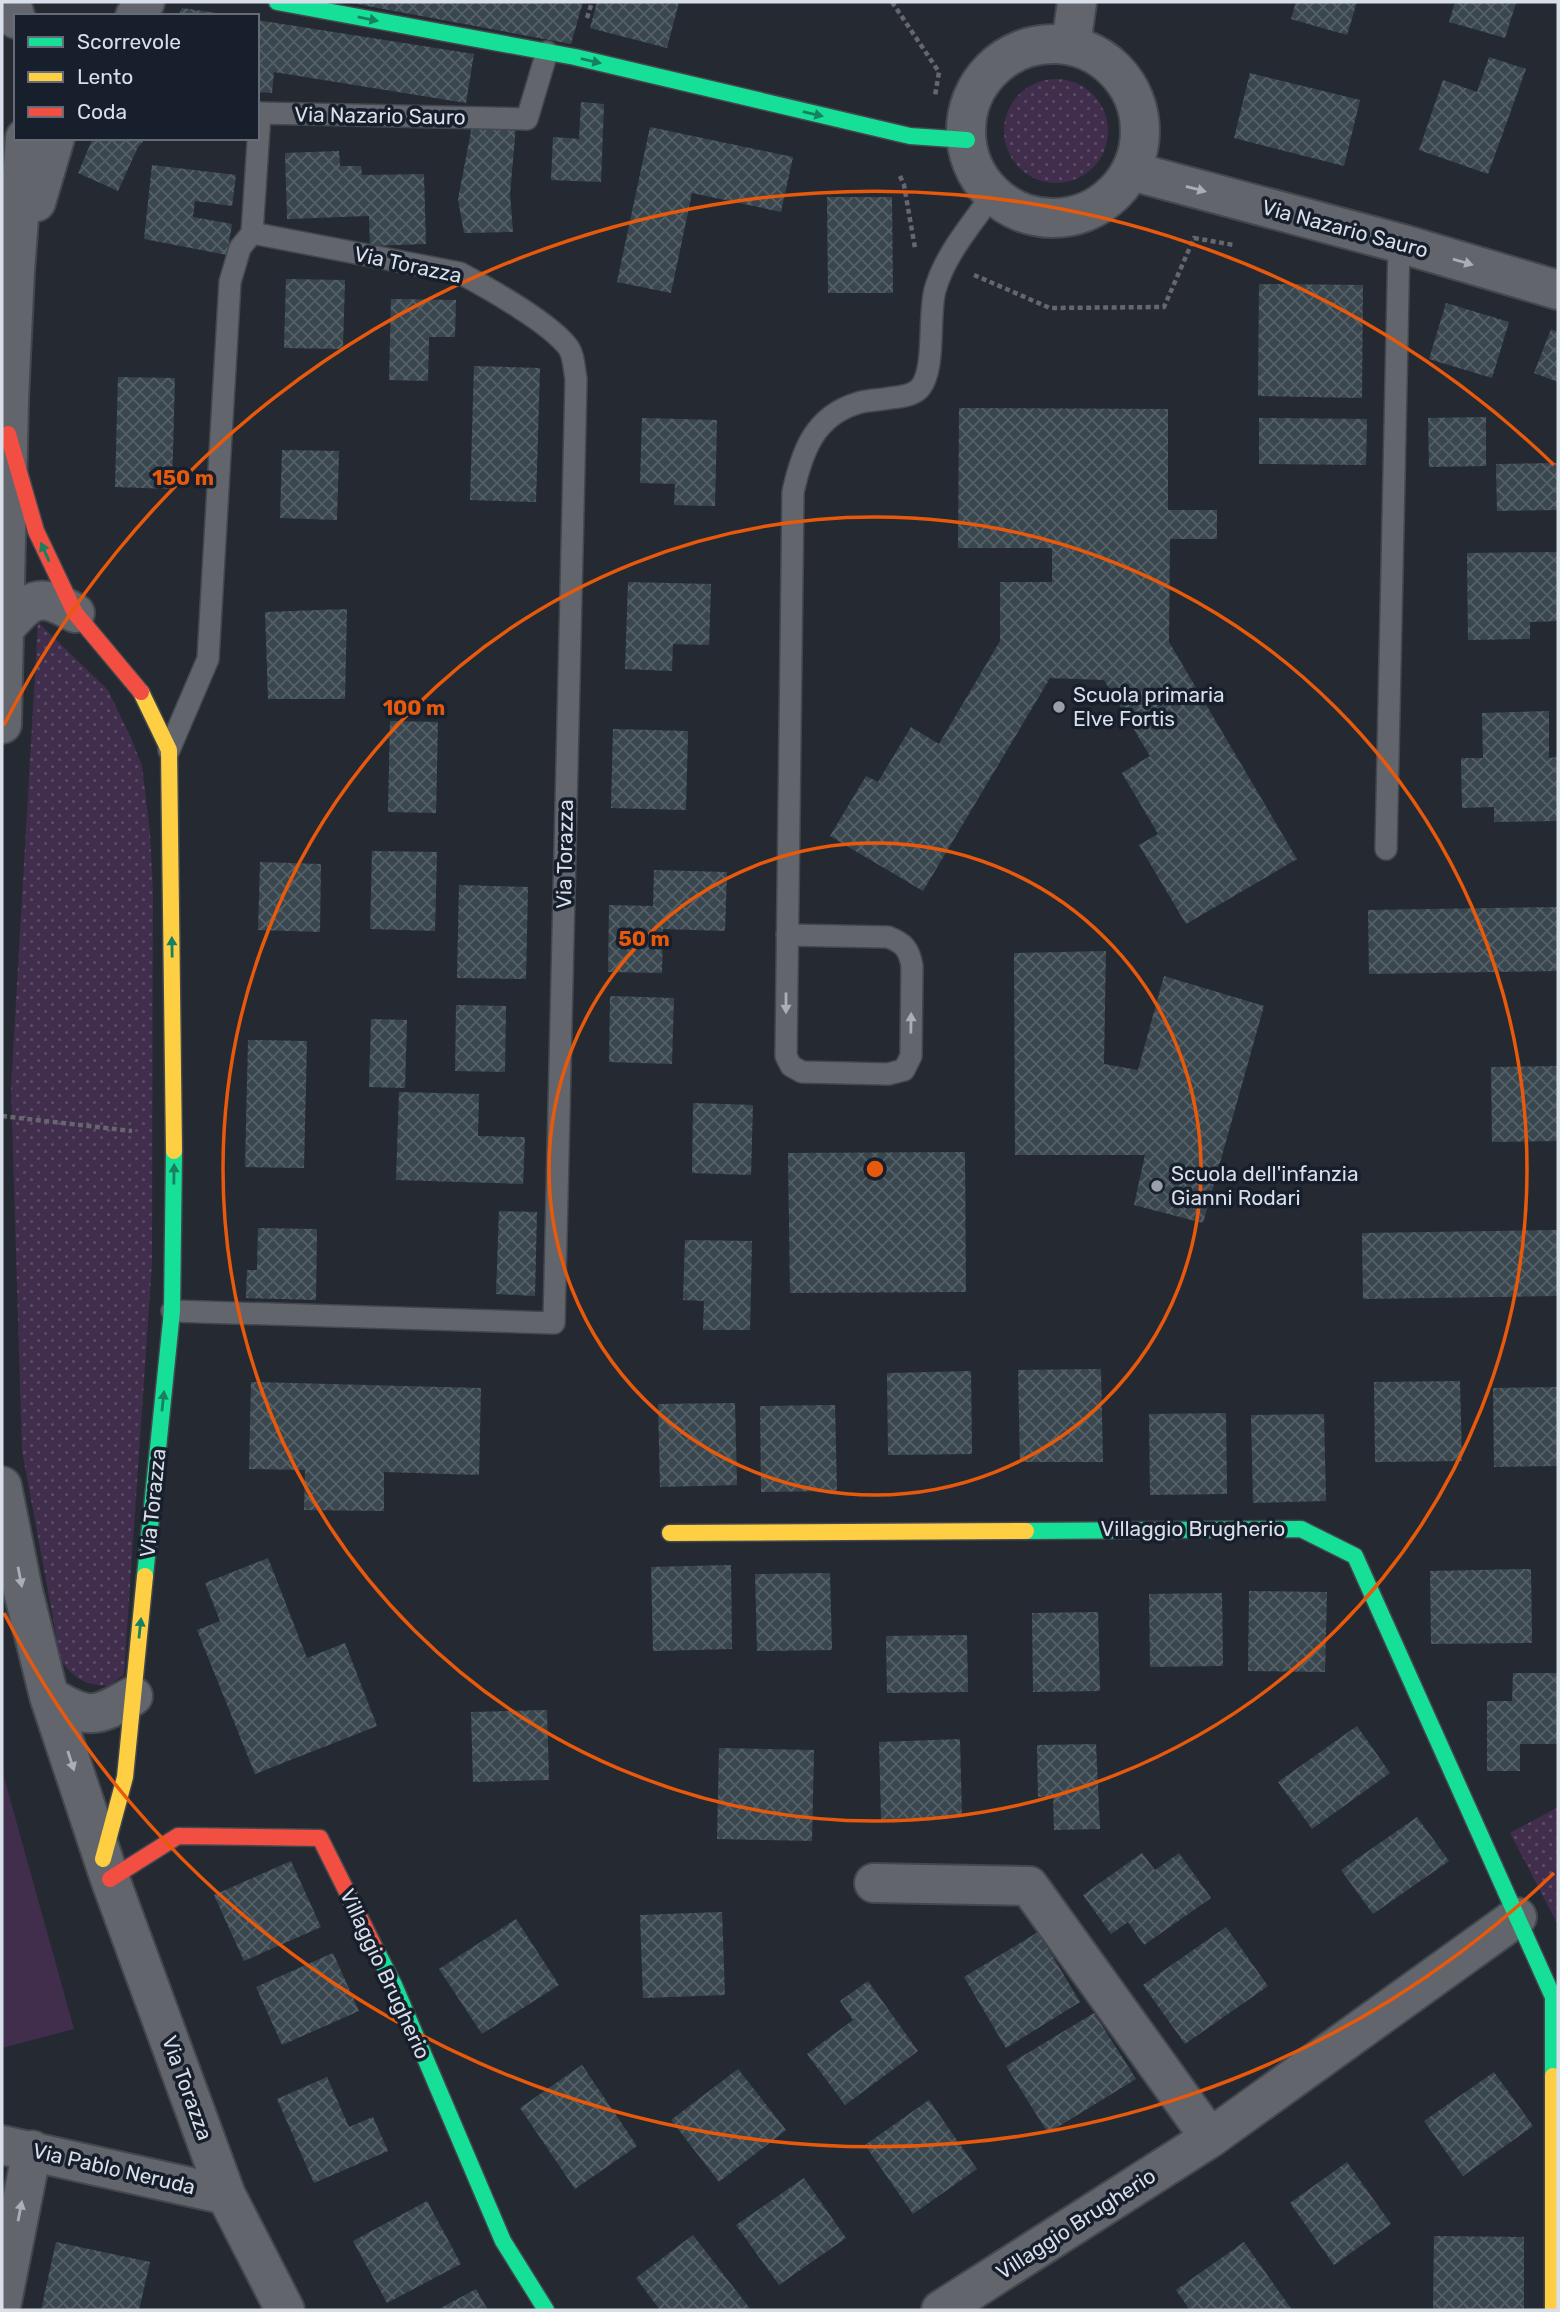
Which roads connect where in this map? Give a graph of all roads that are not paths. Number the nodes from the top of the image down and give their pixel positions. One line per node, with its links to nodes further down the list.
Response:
1 (277, 2): 4 (street, one-way to 4)
2 (1077, 2): 3 (street)
3 (1071, 45): 6 (street); 10 (street)
4 (547, 52): 5 (lane, Via Nazario Sauro); 6 (street, one-way to 6)
5 (259, 122)
6 (967, 139): 11 (street)
7 (25, 140): 14 (street, Via Torazza)
8 (54, 140): 14 (street, Via Torazza)
9 (257, 140): 12 (lane, Via Nazario Sauro)
10 (1130, 171): 11 (street); 13 (street, Via Nazario Sauro, one-way to 13)
11 (993, 194): 22 (lane)
12 (246, 241): 20 (lane, Via Torazza); 23 (lane, Via Torazza)
13 (1399, 243): 15 (street, Via Nazario Sauro, one-way to 15); 21 (lane)
14 (10, 289): 16 (street, Via Torazza)
15 (1558, 290)
16 (8, 434): 17 (street, Via Torazza, one-way to 16); 18 (street, Via Torazza)
17 (75, 613): 18 (street, Via Torazza); 20 (street, Via Torazza)
18 (4, 629): 19 (street, Via Torazza)
19 (2, 723)
20 (169, 750): 23 (street, Via Torazza, one-way to 20)
21 (1386, 849)
22 (787, 935): 22 (lane, one-way to 22)
23 (172, 1311): 27 (street, Via Torazza, one-way to 23)
24 (2, 1486): 26 (street, Via Torazza, one-way to 26)
25 (670, 1533): 30 (street, Villaggio Brugherio)
26 (49, 1696): 27 (street); 28 (street, Via Torazza, one-way to 28)
27 (133, 1696): 28 (street, Via Torazza)
28 (106, 1869): 33 (street, Via Torazza); 36 (street, Villaggio Brugherio)
29 (874, 1883): 31 (street)
30 (1517, 1917): 31 (street, Villaggio Brugherio); 38 (street, Villaggio Brugherio)
31 (1210, 2138): 37 (street, Villaggio Brugherio)
32 (17, 2147): 33 (street, Via Pablo Neruda); 34 (street, one-way to 32)
33 (226, 2195): 35 (street, Via Torazza)
34 (2, 2302)
35 (285, 2310)
36 (546, 2310)
37 (941, 2310)
38 (1553, 2310)

